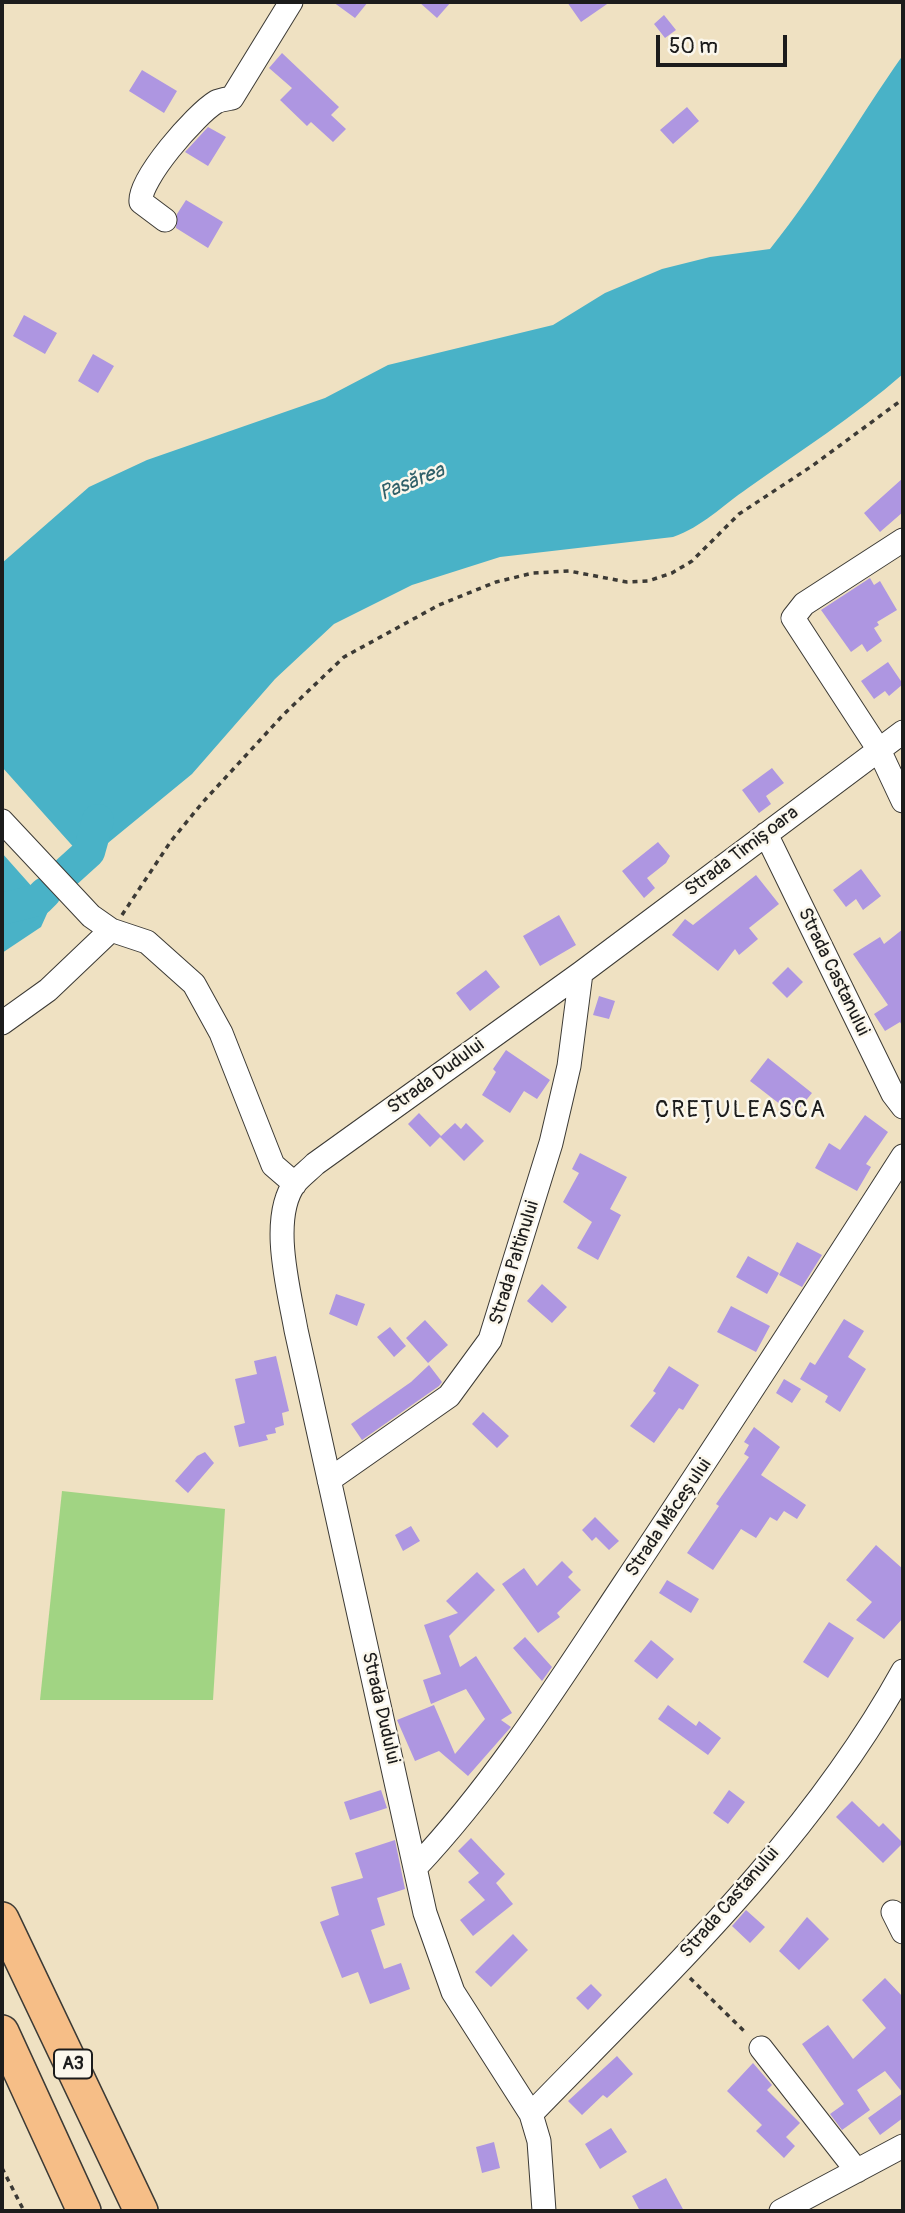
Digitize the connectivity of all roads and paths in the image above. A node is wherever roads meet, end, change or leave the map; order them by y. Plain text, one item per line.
1 (291, 2) edge
2 (165, 220) dead end
3 (903, 399) edge
4 (903, 540) edge
5 (903, 732) edge
6 (879, 750) junction
7 (903, 801) edge
8 (2, 821) edge
9 (766, 834) junction
10 (120, 933) junction
11 (581, 973) junction
12 (2, 1023) edge
13 (900, 1096) edge
14 (903, 1156) edge
15 (295, 1184) junction
16 (329, 1480) junction
17 (903, 1671) edge
18 (416, 1867) junction
19 (2, 1919) edge
20 (676, 1964) junction
21 (2, 2032) edge
22 (761, 2048) joint
23 (531, 2114) junction
24 (903, 2146) edge
25 (2, 2168) edge
26 (858, 2171) junction
27 (24, 2211) edge
28 (84, 2211) edge
29 (141, 2211) edge
30 (544, 2211) edge
31 (781, 2211) edge

1 - 2 street
3 - 10 path
4 - 6 street
5 - 6 street, Strada Timișoara
6 - 7 street
6 - 9 street, Strada Timișoara
8 - 10 street
9 - 11 street, Strada Timișoara
9 - 13 street, Strada Castanului
10 - 12 street
10 - 15 street
11 - 15 street, Strada Dudului
11 - 16 street, Strada Paltinului
14 - 18 street, Strada Măceșului
15 - 16 street, Strada Dudului
16 - 18 street, Strada Dudului
17 - 20 street, Strada Castanului
18 - 23 street, Strada Dudului
19 - 29 highway, A3
20 - 22 path
20 - 23 street, Strada Castanului
21 - 28 highway, A3
22 - 26 street
23 - 30 street, Strada Dudului
24 - 26 street
25 - 27 path
26 - 31 street

